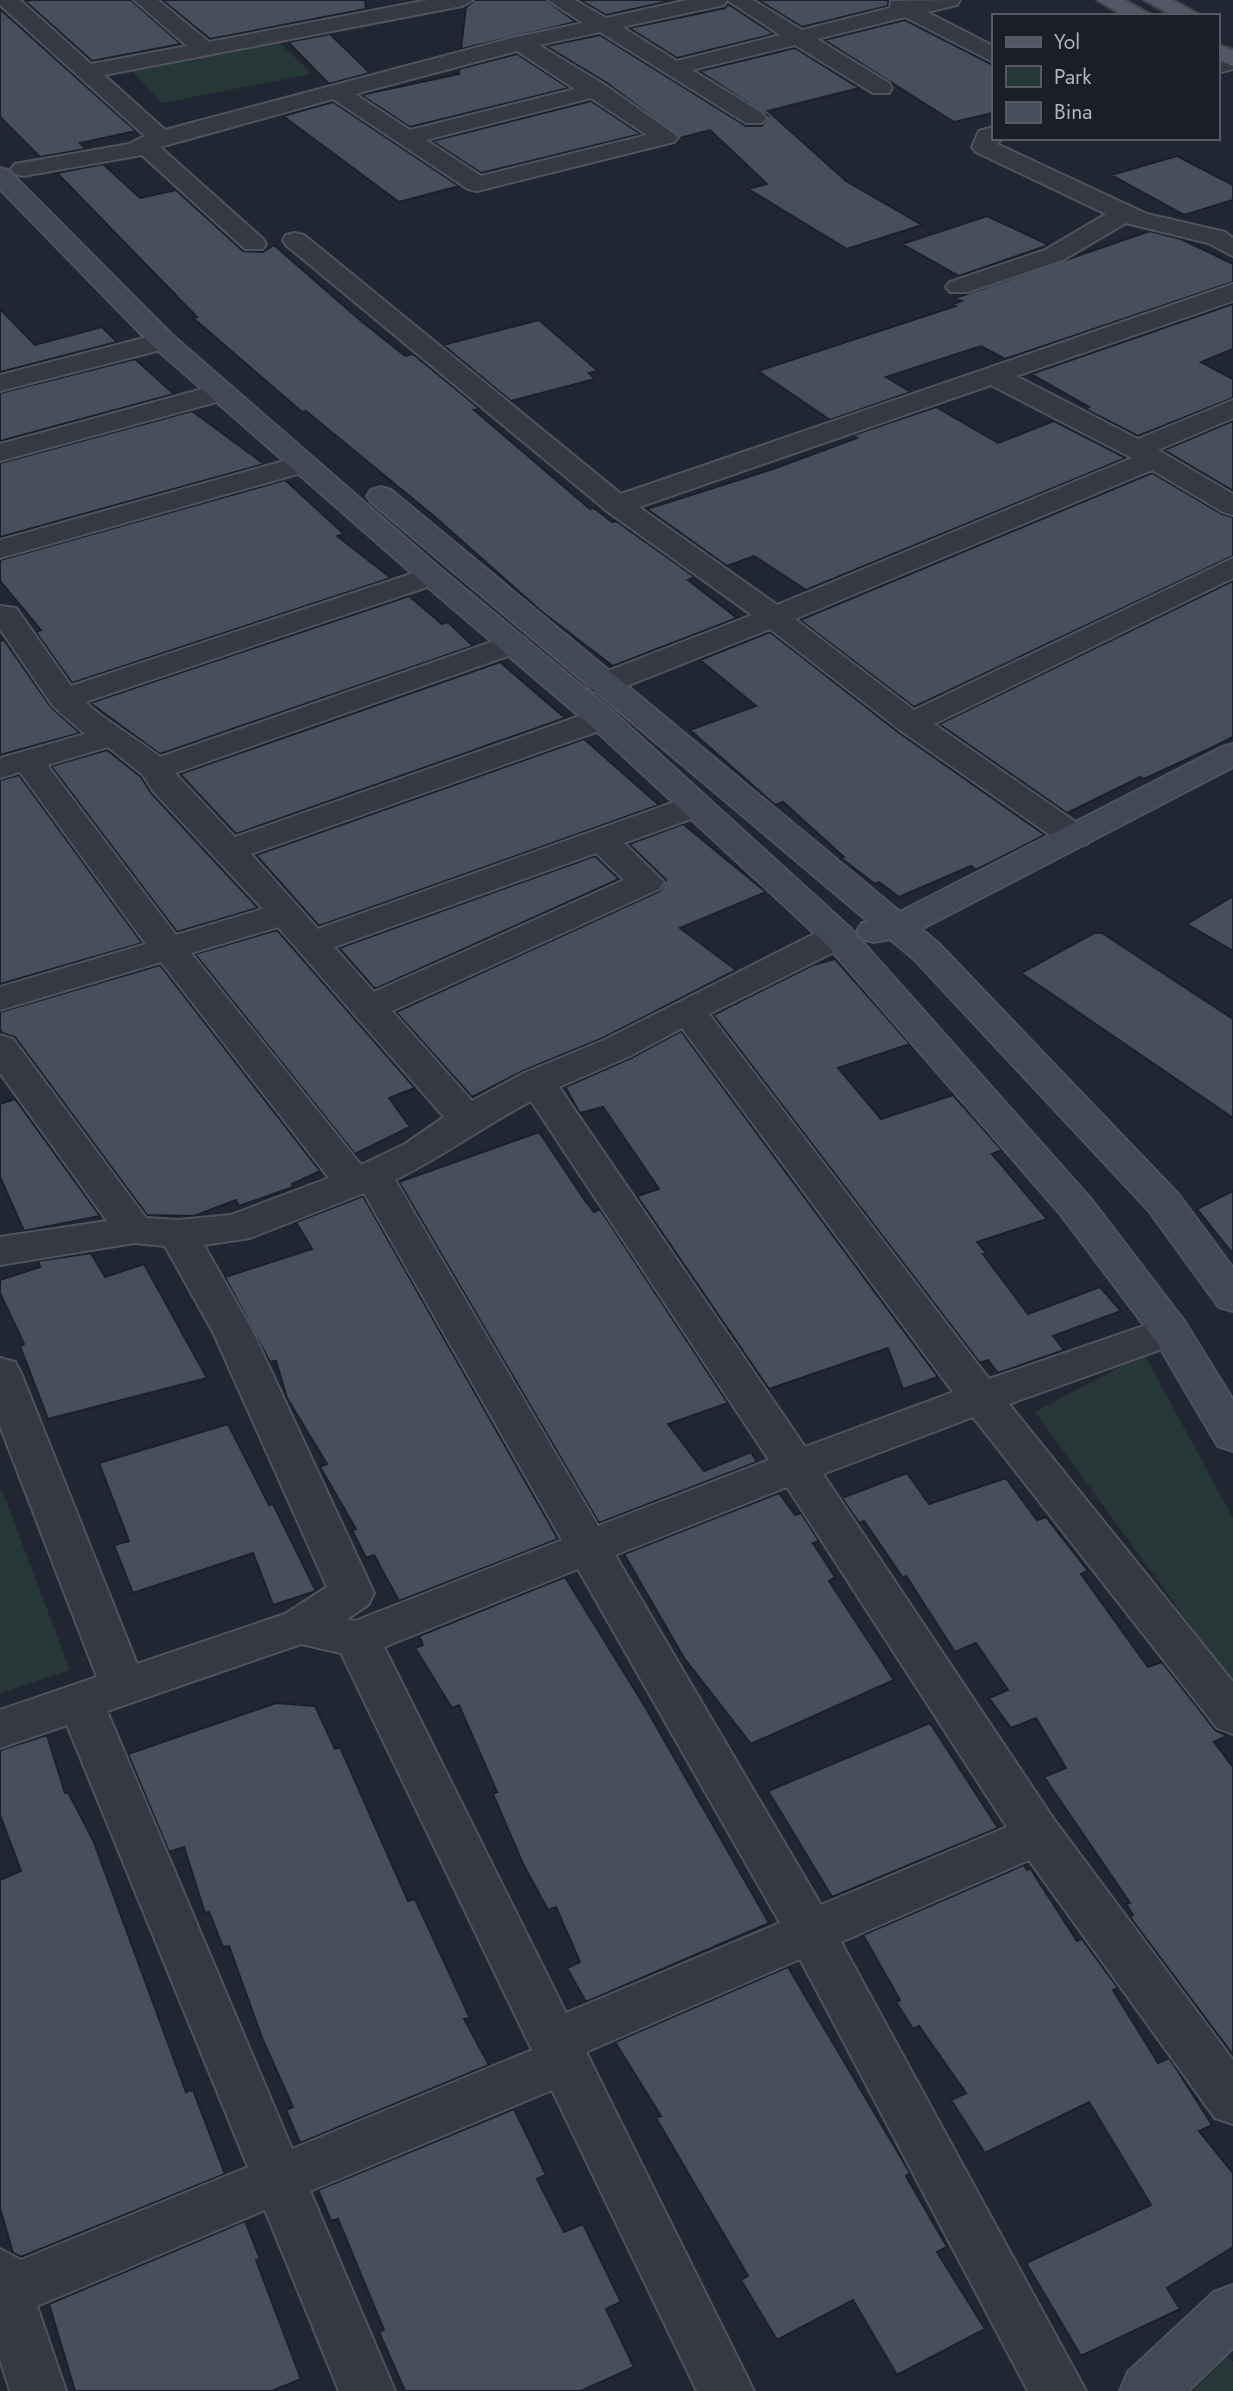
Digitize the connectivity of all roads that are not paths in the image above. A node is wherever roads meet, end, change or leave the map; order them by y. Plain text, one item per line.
1 (7, 0) edge
2 (145, 0) edge
3 (462, 0) edge
4 (559, 0) edge
5 (716, 0) edge
6 (738, 0) edge
7 (888, 0) edge
8 (949, 0) edge
9 (1108, 0) edge
10 (1155, 0) edge
11 (429, 3) edge
12 (298, 9) dead end
13 (908, 10) junction
14 (1138, 14) edge
15 (1186, 14) edge
16 (603, 25) junction
17 (318, 26) junction
18 (801, 38) junction
19 (520, 43) junction
20 (204, 49) junction
21 (992, 54) edge
22 (675, 68) junction
23 (89, 71) junction
24 (881, 88) dead end
25 (597, 90) junction
26 (337, 92) junction
27 (754, 118) dead end
28 (992, 135) edge
29 (405, 138) junction
30 (154, 143) junction
31 (0, 148) edge
32 (8, 180) edge
33 (1125, 213) junction
34 (295, 240) dead end
35 (254, 244) dead end
36 (1233, 249) edge
37 (959, 287) dead end
38 (1233, 292) edge
39 (163, 341) junction
40 (993, 374) junction
41 (0, 383) edge
42 (221, 392) junction
43 (1233, 408) edge
44 (0, 453) edge
45 (1145, 454) junction
46 (302, 464) junction
47 (617, 505) junction
48 (1233, 506) edge
49 (0, 548) edge
50 (1233, 567) edge
51 (432, 576) junction
52 (2, 612) edge
53 (774, 617) junction
54 (514, 644) junction
55 (603, 684) junction
56 (64, 699) junction
57 (602, 719) junction
58 (911, 723) junction
59 (113, 736) junction
60 (1233, 754) edge
61 (14, 765) edge
62 (156, 769) junction
63 (695, 806) junction
64 (1075, 837) junction
65 (601, 840) junction
66 (229, 850) junction
67 (284, 914) junction
68 (898, 927) junction
69 (838, 936) junction
70 (312, 943) junction
71 (167, 947) junction
72 (0, 999) edge
73 (369, 1008) junction
74 (687, 1010) junction
75 (0, 1047) edge
76 (537, 1082) junction
77 (467, 1119) junction
78 (364, 1179) junction
79 (134, 1230) junction
80 (178, 1234) junction
81 (0, 1251) edge
82 (1233, 1297) edge
83 (1170, 1331) junction
84 (0, 1373) edge
85 (979, 1396) junction
86 (1233, 1435) edge
87 (796, 1465) junction
88 (588, 1547) junction
89 (302, 1626) junction
90 (357, 1639) junction
91 (102, 1695) junction
92 (1233, 1714) edge
93 (0, 1729) edge
94 (1038, 1835) junction
95 (810, 1931) junction
96 (559, 2051) junction
97 (1233, 2101) edge
98 (280, 2181) junction
99 (2, 2288) edge
100 (1233, 2311) edge
101 (38, 2391) edge
102 (367, 2391) edge
103 (726, 2391) edge
104 (1058, 2391) edge
105 (1148, 2391) edge

1 - 23 street
2 - 20 street
3 - 11 street
4 - 16 street
5 - 16 street
6 - 18 street
7 - 13 street
8 - 13 street
9 - 14 main road
10 - 15 main road
11 - 17 street
12 - 17 street
13 - 18 street
13 - 21 street
16 - 19 street
16 - 22 street
17 - 20 street
18 - 22 street
18 - 24 street
19 - 25 street
19 - 26 street
20 - 23 street
22 - 27 street
23 - 30 street
25 - 29 street
25 - 29 street
26 - 29 street
26 - 30 street
28 - 33 street
30 - 32 street
30 - 35 street
31 - 32 main road
32 - 39 main road
32 - 55 main road
33 - 36 street
33 - 37 street
34 - 47 street
38 - 40 street
39 - 41 street
39 - 42 main road
40 - 45 street
40 - 47 street
42 - 44 street
42 - 46 main road
43 - 45 street
45 - 48 street
45 - 53 street
46 - 49 street
46 - 51 main road
47 - 53 street
50 - 58 street
51 - 54 main road
51 - 56 street
52 - 56 street
53 - 55 street
53 - 58 street
54 - 57 main road
54 - 62 street
55 - 68 main road
56 - 59 street
57 - 63 main road
57 - 66 street
58 - 64 street
59 - 61 street
59 - 62 street
60 - 64 main road
61 - 71 street
62 - 66 street
63 - 65 street
63 - 69 main road
64 - 68 main road
65 - 70 street
65 - 73 street
66 - 67 street
67 - 70 street
67 - 71 street
68 - 69 main road
68 - 82 main road
69 - 74 street
69 - 83 main road
70 - 73 street
71 - 72 street
71 - 78 street
73 - 77 street
74 - 76 street
74 - 85 street
75 - 79 street
76 - 77 street
76 - 87 street
77 - 78 street
78 - 80 street
78 - 88 street
79 - 80 street
79 - 81 street
80 - 89 street
83 - 85 street
83 - 86 main road
84 - 91 street
85 - 87 street
85 - 92 street
87 - 88 street
87 - 94 street
88 - 90 street
88 - 95 street
89 - 90 street
89 - 91 street
90 - 96 street
91 - 93 street
91 - 98 street
94 - 95 street
94 - 97 street
95 - 96 street
95 - 104 street
96 - 98 street
96 - 103 street
98 - 99 street
98 - 102 street
99 - 101 street
100 - 105 main road

